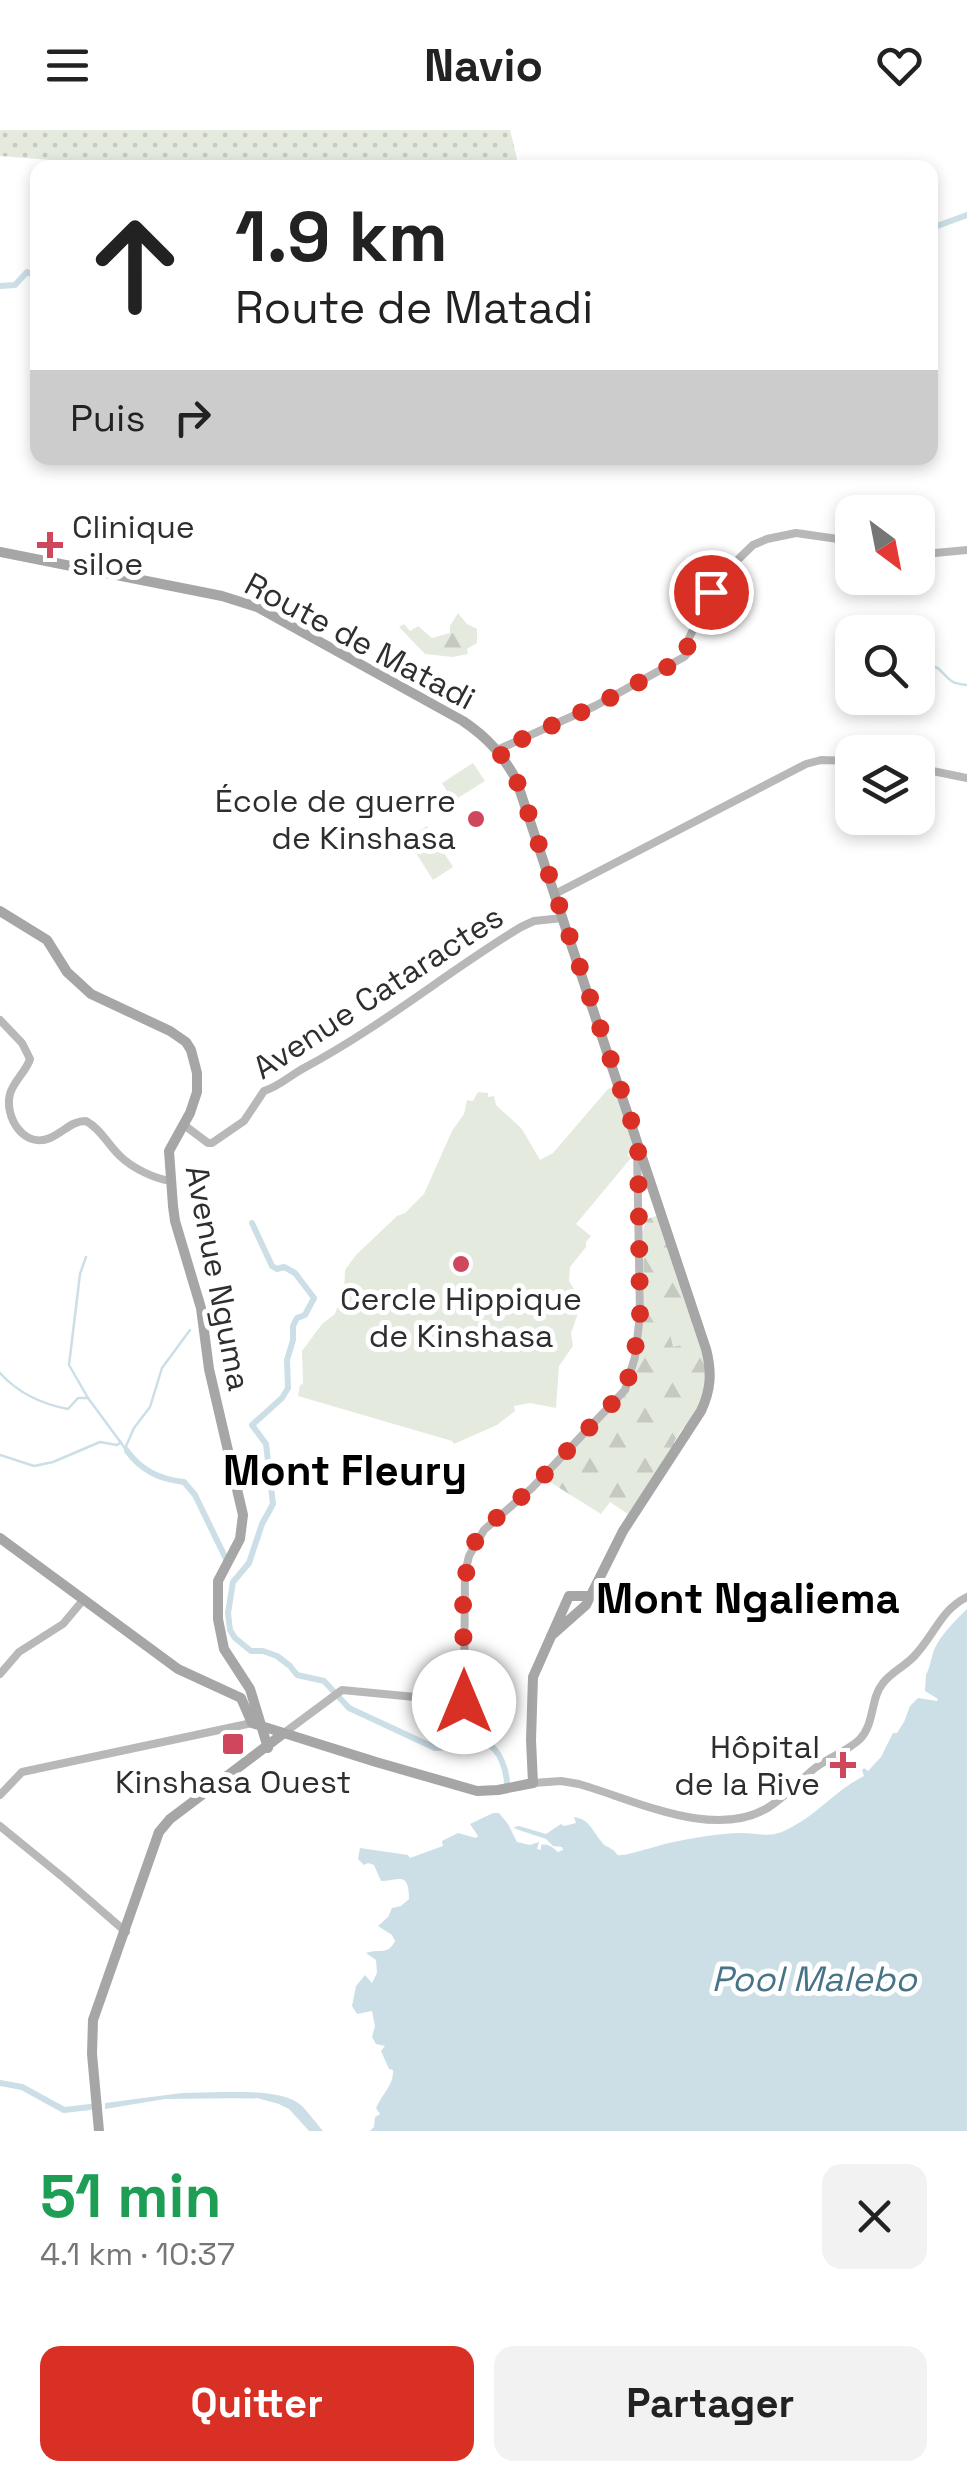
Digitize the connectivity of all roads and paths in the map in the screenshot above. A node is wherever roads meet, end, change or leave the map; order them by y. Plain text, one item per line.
1 (835, 539) edge
2 (967, 550) edge
3 (0, 552) edge
4 (935, 553) edge
5 (498, 750) junction
6 (835, 760) edge
7 (935, 771) edge
8 (967, 778) edge
9 (555, 894) junction
10 (0, 910) edge
11 (564, 918) junction
12 (0, 1020) edge
13 (184, 1125) junction
14 (639, 1154) junction
15 (170, 1181) junction
16 (0, 1538) edge
17 (216, 1587) junction
18 (589, 1596) junction
19 (967, 1597) edge
20 (84, 1599) junction
21 (218, 1611) junction
22 (562, 1620) junction
23 (0, 1674) edge
24 (256, 1724) junction
25 (288, 1731) junction
26 (268, 1746) junction
27 (525, 1783) junction
28 (0, 1795) edge
29 (0, 1826) edge
30 (125, 1932) junction
31 (101, 2131) edge

1 - 5 street
2 - 4 street
3 - 5 main road, Route de Matadi
5 - 9 main road, Route de Matadi
6 - 9 street
7 - 8 street
9 - 11 main road, Route de Matadi
10 - 13 main road, Avenue Nguma
11 - 13 street, Avenue Cataractes
11 - 14 main road, Route de Matadi
12 - 15 street
13 - 15 main road, Avenue Nguma
14 - 18 main road, Route de Matadi
14 - 25 street
15 - 17 main road, Avenue Nguma
16 - 20 main road
17 - 21 main road, Avenue Nguma
17 - 21 main road
18 - 22 main road, Route de Matadi
18 - 22 main road, Route de Matadi
19 - 27 street
20 - 23 street
20 - 24 main road
21 - 24 main road, Avenue Nguma
22 - 27 main road, Route de Matadi
24 - 25 main road
24 - 26 main road, Avenue Nguma
24 - 28 street
25 - 26 main road
25 - 27 main road
26 - 30 main road
29 - 30 street
30 - 31 main road

